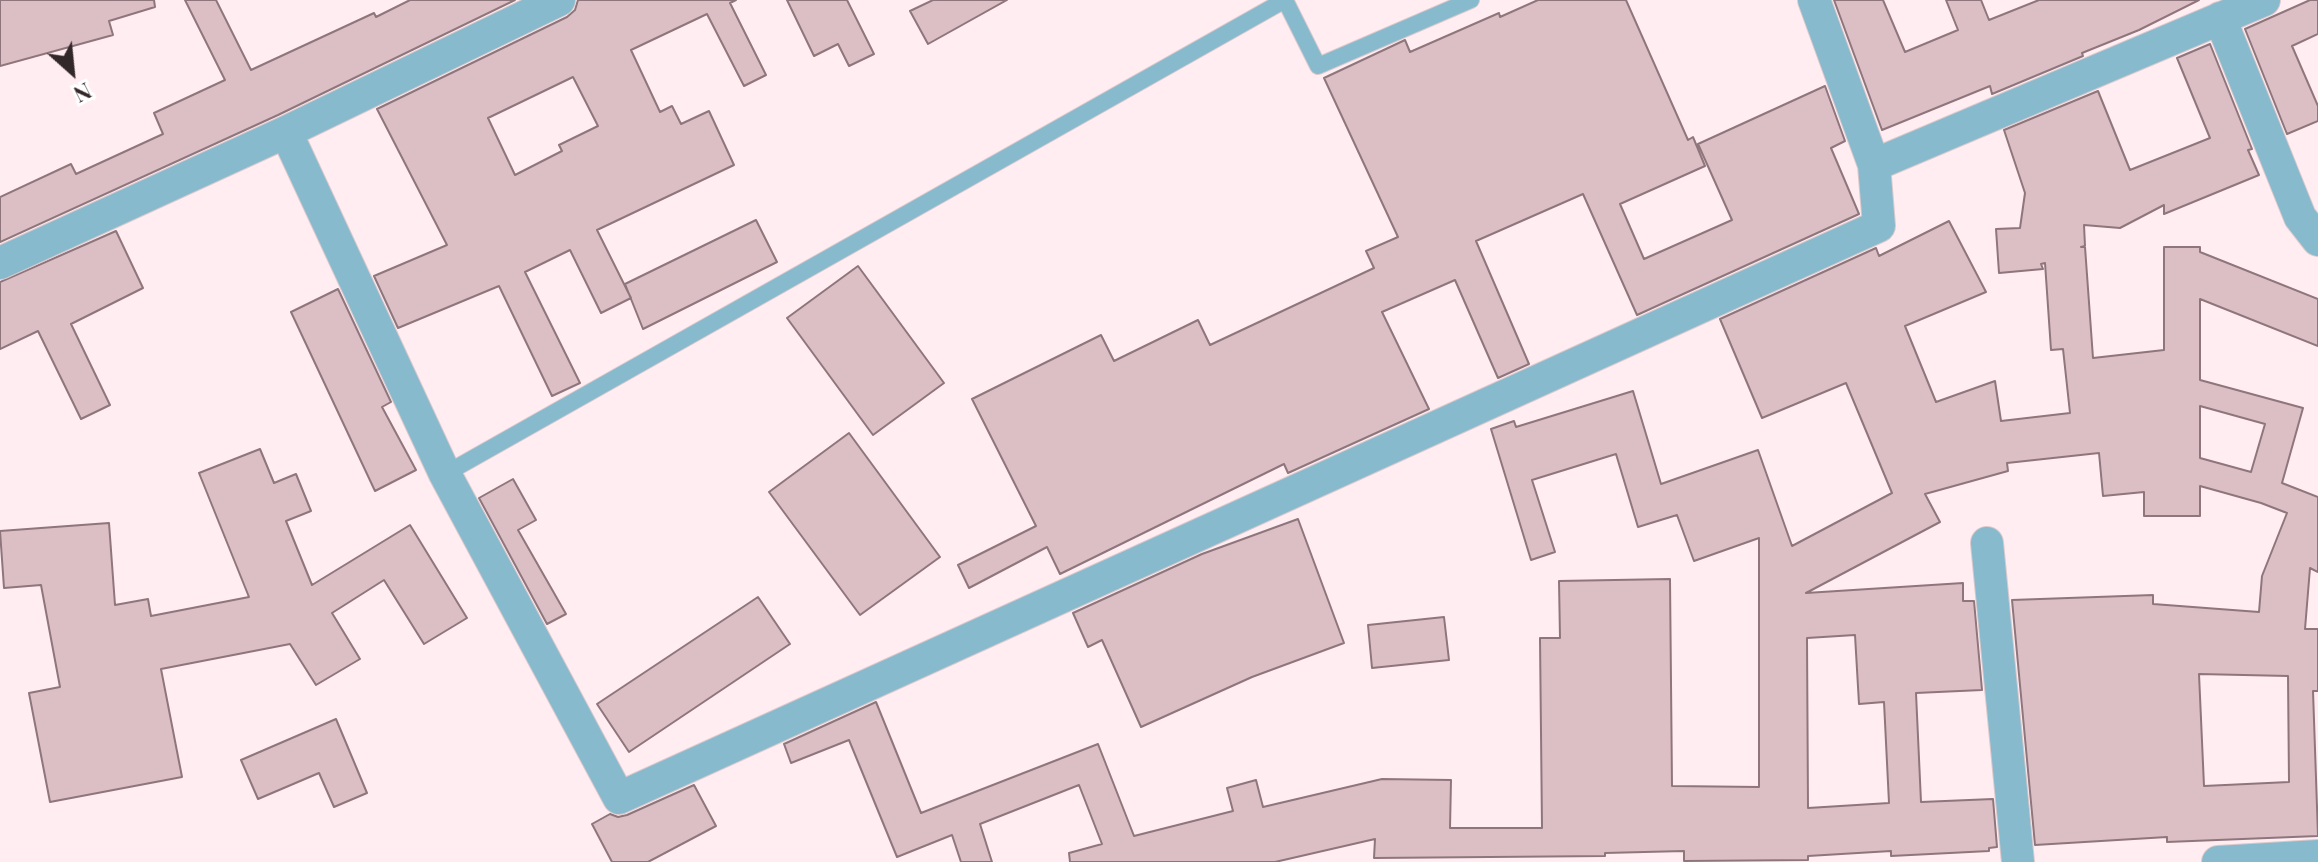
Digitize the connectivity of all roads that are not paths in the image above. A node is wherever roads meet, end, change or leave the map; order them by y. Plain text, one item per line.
1 (559, 0) edge
2 (1285, 0) edge
3 (1471, 0) edge
4 (1814, 0) edge
5 (2264, 0) edge
6 (2220, 18) junction
7 (286, 132) junction
8 (1874, 165) junction
9 (2318, 240) edge
10 (0, 263) edge
11 (445, 474) junction
12 (1987, 543) dead end
13 (2318, 856) edge
14 (2018, 862) edge
15 (2218, 862) edge

1 - 7 street
2 - 3 lane
2 - 11 lane
4 - 8 street
5 - 6 street
6 - 8 street
6 - 9 street
7 - 10 street
7 - 11 street
8 - 11 street
12 - 14 street
13 - 15 street

